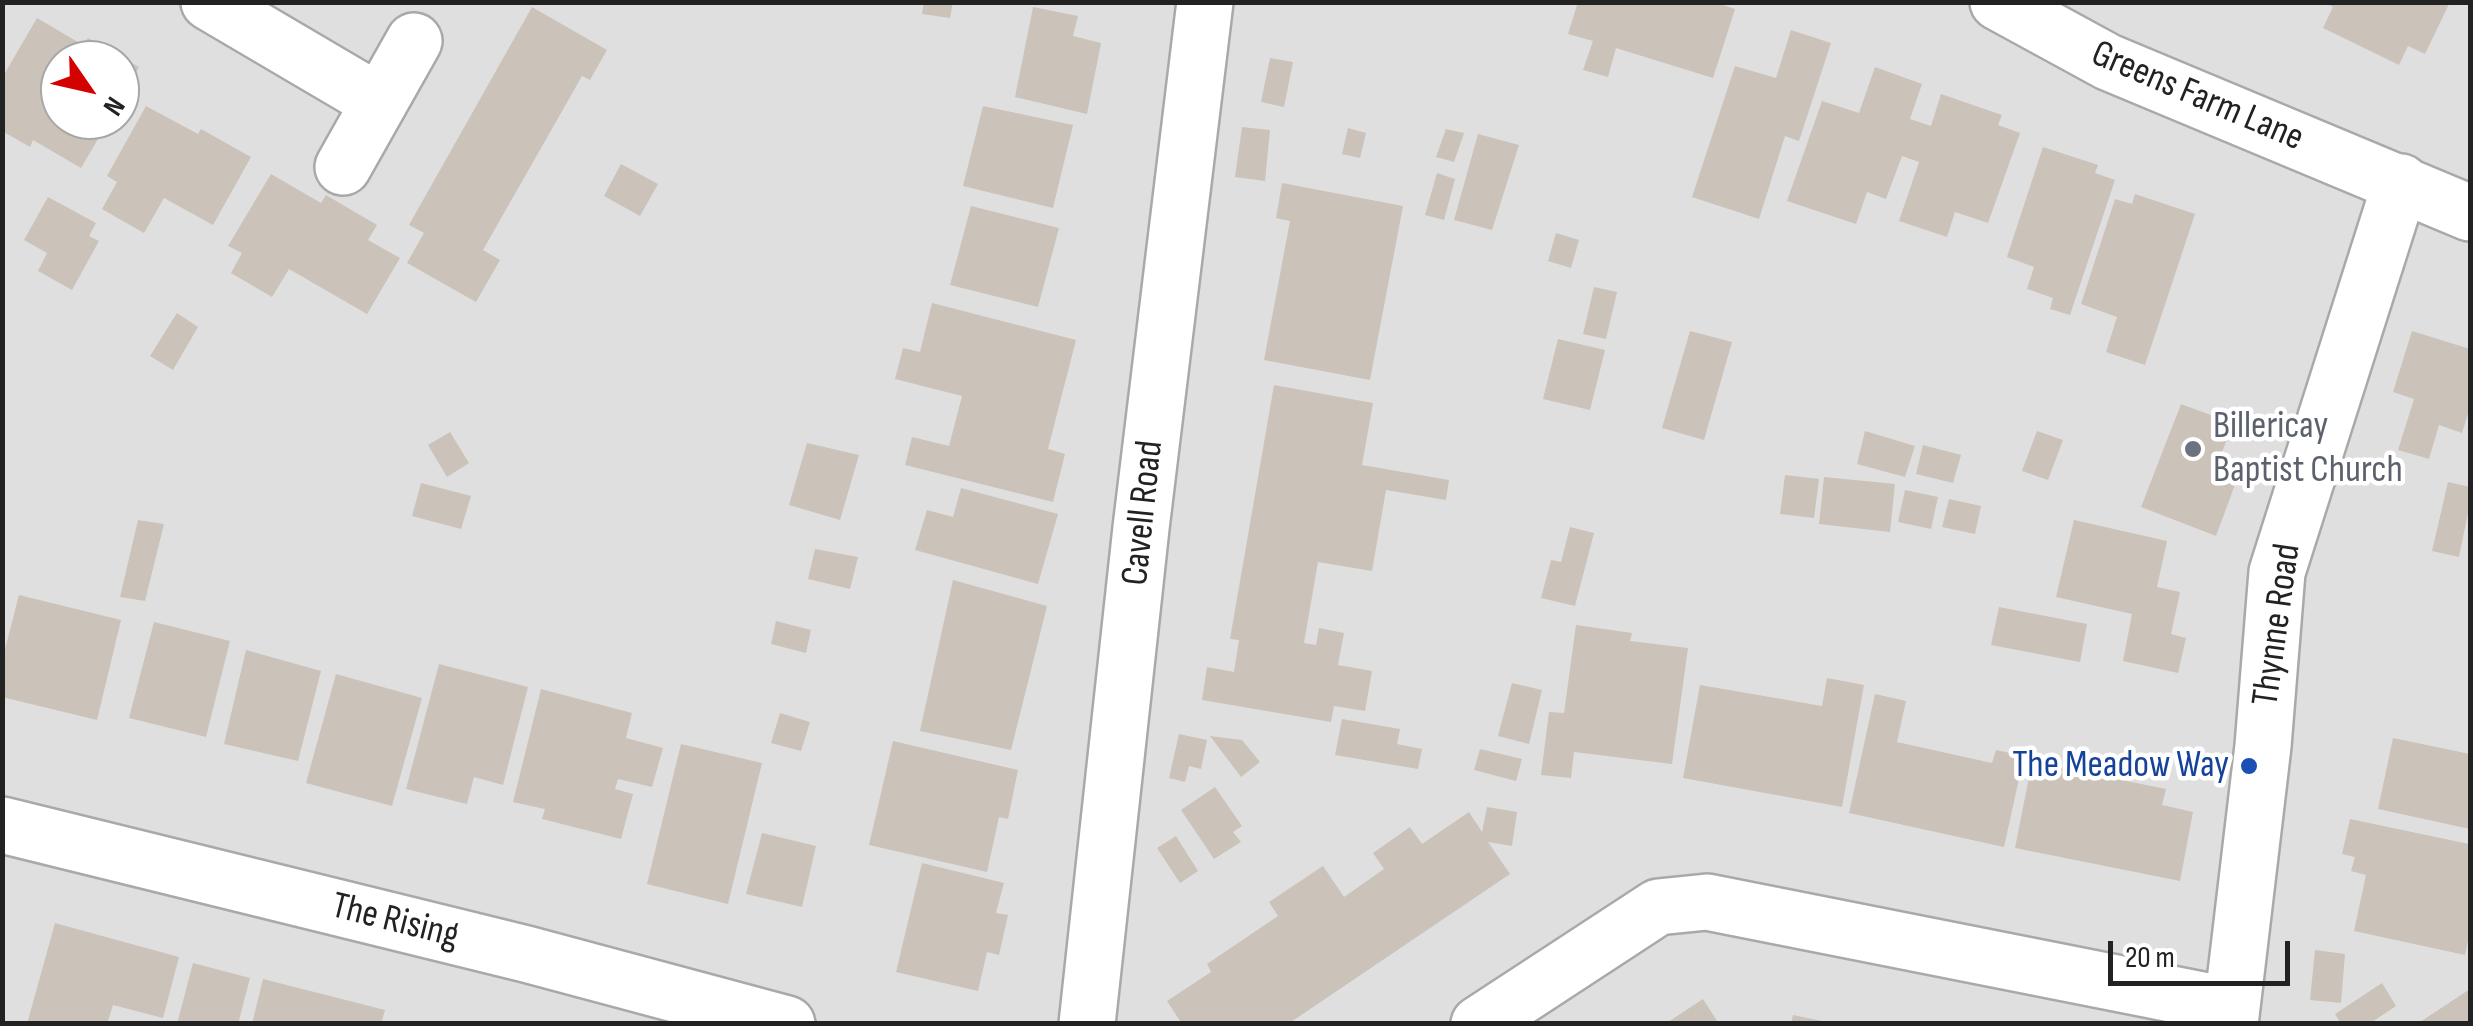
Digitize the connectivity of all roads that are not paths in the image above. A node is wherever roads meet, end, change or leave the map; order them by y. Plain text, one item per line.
1 (208, 2) edge
2 (1205, 2) edge
3 (1998, 2) edge
4 (414, 42) dead end
5 (379, 102) junction
6 (343, 167) dead end
7 (2401, 182) junction
8 (2470, 213) edge
9 (2, 826) edge
10 (2231, 1015) edge
11 (787, 1024) edge
12 (1087, 1024) edge
13 (1478, 1024) edge

1 - 5 street
2 - 12 street, Cavell Road
3 - 7 street, Greens Farm Lane
4 - 5 street
5 - 6 street
7 - 8 street, Greens Farm Lane
7 - 10 street, Thynne Road
9 - 11 street, The Rising
10 - 13 street

